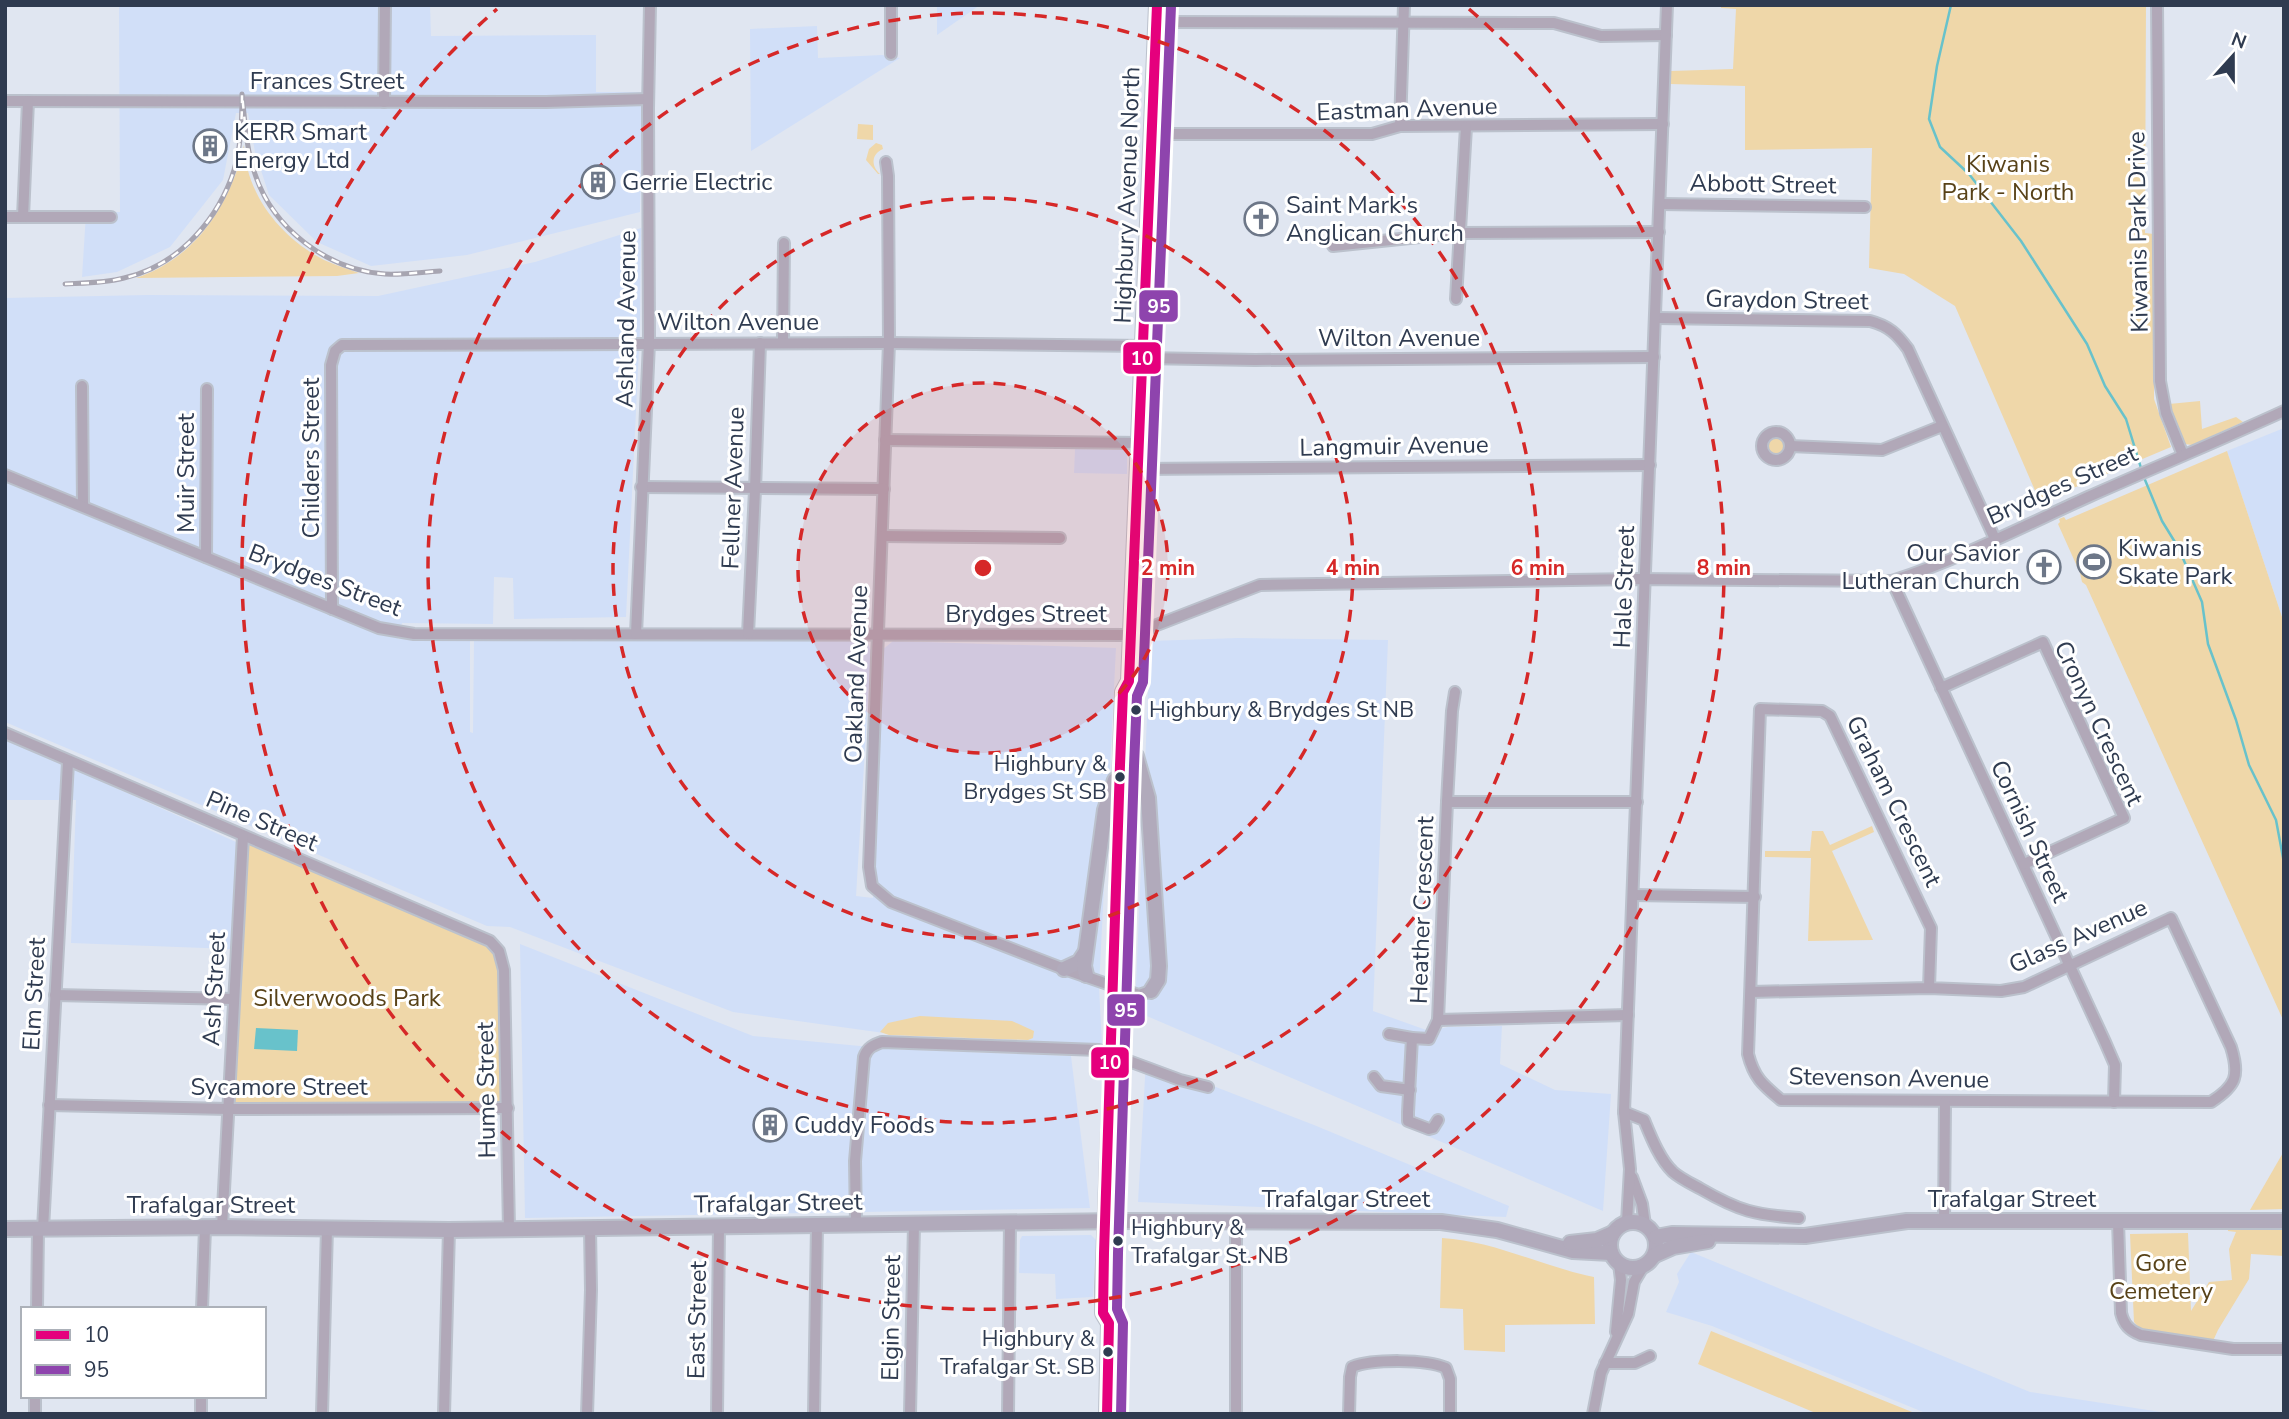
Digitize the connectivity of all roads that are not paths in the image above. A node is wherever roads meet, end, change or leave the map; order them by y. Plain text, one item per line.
1 (384, 5) edge
2 (650, 5) edge
3 (891, 5) edge
4 (1157, 5) edge
5 (1404, 5) edge
6 (1667, 5) edge
7 (2157, 5) edge
8 (1157, 22) junction
9 (1403, 23) junction
10 (1666, 36) junction
11 (891, 54) dead end
12 (648, 99) junction
13 (5, 102) edge
14 (28, 102) junction
15 (384, 102) junction
16 (1663, 124) junction
17 (1400, 126) junction
18 (1466, 127) junction
19 (1152, 134) junction
20 (886, 162) dead end
21 (1660, 204) junction
22 (1865, 206) dead end
23 (5, 217) edge
24 (23, 217) junction
25 (111, 218) dead end
26 (1458, 233) junction
27 (1659, 233) junction
28 (785, 243) dead end
29 (1333, 246) dead end
30 (1456, 299) dead end
31 (1656, 318) junction
32 (649, 343) junction
33 (760, 343) junction
34 (783, 343) junction
35 (888, 343) junction
36 (335, 351) joint
37 (1143, 352) junction
38 (1654, 357) junction
39 (82, 386) dead end
40 (207, 389) dead end
41 (2284, 411) edge
42 (1942, 426) junction
43 (885, 440) junction
44 (1140, 443) junction
45 (1790, 446) dead end
46 (2183, 455) junction
47 (1650, 465) junction
48 (1139, 469) junction
49 (5, 475) edge
50 (641, 487) junction
51 (884, 489) junction
52 (755, 490) junction
53 (83, 506) junction
54 (882, 536) junction
55 (1060, 538) dead end
56 (1995, 540) junction
57 (206, 557) junction
58 (1646, 579) junction
59 (1892, 581) junction
60 (332, 609) junction
61 (636, 634) junction
62 (748, 634) junction
63 (878, 634) junction
64 (1132, 635) junction
65 (1129, 681) junction
66 (1941, 688) junction
67 (1455, 692) dead end
68 (1759, 724) joint
69 (5, 733) edge
70 (1132, 746) junction
71 (68, 762) junction
72 (1120, 765) junction
73 (1447, 802) junction
74 (1637, 802) junction
75 (243, 836) junction
76 (2024, 864) junction
77 (1633, 895) junction
78 (1755, 897) junction
79 (499, 951) joint
80 (1086, 952) junction
81 (1120, 962) junction
82 (2070, 967) junction
83 (1064, 969) junction
84 (1086, 975) junction
85 (1929, 988) junction
86 (1151, 992) joint
87 (1751, 992) junction
88 (55, 995) junction
89 (234, 999) junction
90 (1628, 1015) junction
91 (1438, 1020) junction
92 (1389, 1034) dead end
93 (1412, 1038) junction
94 (1374, 1077) dead end
95 (1208, 1087) dead end
96 (1410, 1090) junction
97 (2114, 1101) junction
98 (1945, 1102) junction
99 (2211, 1102) joint
100 (49, 1105) junction
101 (508, 1108) junction
102 (228, 1109) junction
103 (1624, 1112) junction
104 (1438, 1119) dead end
105 (1630, 1170) junction
106 (1799, 1218) dead end
107 (1112, 1221) junction
108 (1236, 1221) junction
109 (2118, 1221) junction
110 (2284, 1221) edge
111 (1010, 1222) junction
112 (1628, 1222) junction
113 (1944, 1222) junction
114 (856, 1224) junction
115 (914, 1224) junction
116 (817, 1225) junction
117 (1645, 1225) junction
118 (719, 1226) junction
119 (205, 1227) junction
120 (222, 1227) junction
121 (327, 1228) junction
122 (590, 1228) junction
123 (5, 1229) edge
124 (41, 1229) junction
125 (509, 1229) junction
126 (449, 1230) junction
127 (1613, 1233) junction
128 (1742, 1235) junction
129 (1656, 1237) junction
130 (1549, 1244) junction
131 (1655, 1255) junction
132 (1615, 1258) junction
133 (1643, 1267) junction
134 (37, 1307) edge
135 (202, 1307) edge
136 (1614, 1342) junction
137 (2284, 1349) edge
138 (1650, 1356) dead end
139 (1605, 1363) junction
140 (1635, 1363) junction
141 (322, 1414) edge
142 (444, 1414) edge
143 (587, 1414) edge
144 (717, 1414) edge
145 (814, 1414) edge
146 (910, 1414) edge
147 (1008, 1414) edge
148 (1107, 1414) edge
149 (1236, 1414) edge
150 (1349, 1414) edge
151 (1450, 1414) edge
152 (1593, 1414) edge

1 - 15 street
2 - 12 street, Ashland Avenue
3 - 11 street
4 - 8 main road, Highbury Avenue North
5 - 9 street
6 - 10 street, Hale Street
7 - 46 street, Kiwanis Park Drive
8 - 9 street
8 - 19 main road, Highbury Avenue North
9 - 10 street
9 - 17 street
10 - 16 street, Hale Street
12 - 15 street, Frances Street
12 - 32 street, Ashland Avenue
13 - 14 street, Frances Street
14 - 15 street, Frances Street
14 - 24 street
16 - 18 street, Eastman Avenue
16 - 21 street, Hale Street
17 - 18 street, Eastman Avenue
17 - 19 street, Eastman Avenue
18 - 26 street
19 - 37 main road, Highbury Avenue North
20 - 35 street, Oakland Avenue
21 - 22 street, Abbott Street
21 - 27 street, Hale Street
23 - 24 street
24 - 25 street
26 - 27 street
26 - 29 street
26 - 30 street
27 - 31 street, Hale Street
28 - 34 street
31 - 38 street, Hale Street
31 - 42 street, Graydon Street
32 - 33 street, Wilton Avenue
32 - 36 street, Wilton Avenue
32 - 50 street, Ashland Avenue
33 - 34 street, Wilton Avenue
33 - 52 street, Fellner Avenue
34 - 35 street, Wilton Avenue
35 - 37 street, Wilton Avenue
35 - 43 street, Oakland Avenue
36 - 60 street, Childers Street
37 - 38 street, Wilton Avenue
37 - 44 main road, Highbury Avenue North
38 - 47 street, Hale Street
39 - 53 street
40 - 57 street, Muir Street
41 - 46 street, Brydges Street
42 - 45 street
42 - 56 street, Graydon Street
43 - 44 street
43 - 51 street, Oakland Avenue
44 - 48 main road, Highbury Avenue North
46 - 56 street, Brydges Street
47 - 48 street, Langmuir Avenue
47 - 58 street, Hale Street
48 - 64 main road, Highbury Avenue North
49 - 53 street, Brydges Street
50 - 52 street
50 - 61 street, Ashland Avenue
51 - 52 street
51 - 54 street, Oakland Avenue
52 - 62 street, Fellner Avenue
53 - 57 street, Brydges Street
54 - 55 street
54 - 63 street, Oakland Avenue
56 - 59 street, Brydges Street
57 - 60 street, Brydges Street
58 - 59 street, Brydges Street
58 - 64 street, Brydges Street
58 - 74 street, Hale Street
59 - 66 street, Cornish Street
60 - 61 street, Brydges Street
61 - 62 street, Brydges Street
62 - 63 street, Brydges Street
63 - 64 street, Brydges Street
63 - 83 street, Oakland Avenue
64 - 65 main road, Highbury Avenue North
65 - 70 main road, Highbury Avenue North
65 - 72 main road, Highbury Avenue North
66 - 76 street, Cornish Street
66 - 76 street, Cronyn Crescent
67 - 73 street
68 - 78 street, Stevenson Avenue
68 - 85 street, Graham Crescent
69 - 71 street, Pine Street
70 - 81 main road, Highbury Avenue North
70 - 86 main road
71 - 75 street, Pine Street
71 - 88 street, Elm Street
72 - 80 main road
72 - 81 main road, Highbury Avenue North
73 - 74 street, Heather Crescent
73 - 91 street, Heather Crescent
74 - 77 street, Hale Street
75 - 79 street, Pine Street
75 - 89 street, Ash Street
76 - 82 street, Cornish Street
77 - 78 street
77 - 90 street, Hale Street
78 - 87 street, Stevenson Avenue
79 - 101 street, Hume Street
80 - 83 main road
80 - 84 main road
81 - 107 main road, Highbury Avenue North, bridge
82 - 85 street, Glass Avenue
82 - 97 street, Cornish Street
82 - 99 street, Glass Avenue
83 - 84 street, Oakland Avenue
84 - 86 street, Oakland Avenue
85 - 87 street, Glass Avenue
87 - 98 street, Stevenson Avenue
88 - 89 street
88 - 100 street, Elm Street
89 - 102 street, Ash Street
90 - 91 street, Heather Crescent
90 - 103 street, Hale Street
91 - 93 street
92 - 93 street
93 - 96 street
94 - 96 street
95 - 114 street
96 - 104 street
97 - 98 street, Stevenson Avenue
97 - 99 street, Stevenson Avenue
98 - 113 street, Stevenson Avenue
100 - 102 street, Sycamore Street
100 - 124 street, Elm Street
101 - 102 street, Sycamore Street
101 - 125 street, Hume Street
102 - 120 street, Ash Street
103 - 105 street, Hale Street
103 - 106 street
105 - 112 street, Hale Street
105 - 117 street, Hale Street
107 - 108 main road, Trafalgar Street
107 - 111 main road, Trafalgar Street
107 - 148 main road, Highbury Avenue North
108 - 130 main road, Trafalgar Street
108 - 149 street
109 - 110 main road, Trafalgar Street
109 - 113 main road, Trafalgar Street
109 - 137 street
111 - 115 main road, Trafalgar Street
111 - 147 street
112 - 117 main road
112 - 127 main road
113 - 128 main road, Trafalgar Street
114 - 115 main road, Trafalgar Street
114 - 116 main road, Trafalgar Street
115 - 146 street, Elgin Street
116 - 118 main road, Trafalgar Street
116 - 145 street
117 - 129 main road
118 - 122 main road, Trafalgar Street
118 - 144 street, East Street
119 - 120 main road, Trafalgar Street
119 - 124 main road, Trafalgar Street
119 - 135 street
120 - 121 main road, Trafalgar Street
121 - 126 main road, Trafalgar Street
121 - 141 street
122 - 125 main road, Trafalgar Street
122 - 143 street
123 - 124 main road, Trafalgar Street
124 - 134 street, Elm Street
125 - 126 main road, Trafalgar Street
126 - 142 street
127 - 130 main road, Trafalgar Street
127 - 132 main road
128 - 129 main road, Trafalgar Street
128 - 131 main road, Trafalgar Street
129 - 131 main road
130 - 132 main road, Trafalgar Street
131 - 133 main road
132 - 133 main road
132 - 136 street
133 - 136 street
136 - 139 street
136 - 140 street
138 - 140 street
139 - 140 street
139 - 152 street
150 - 151 street

